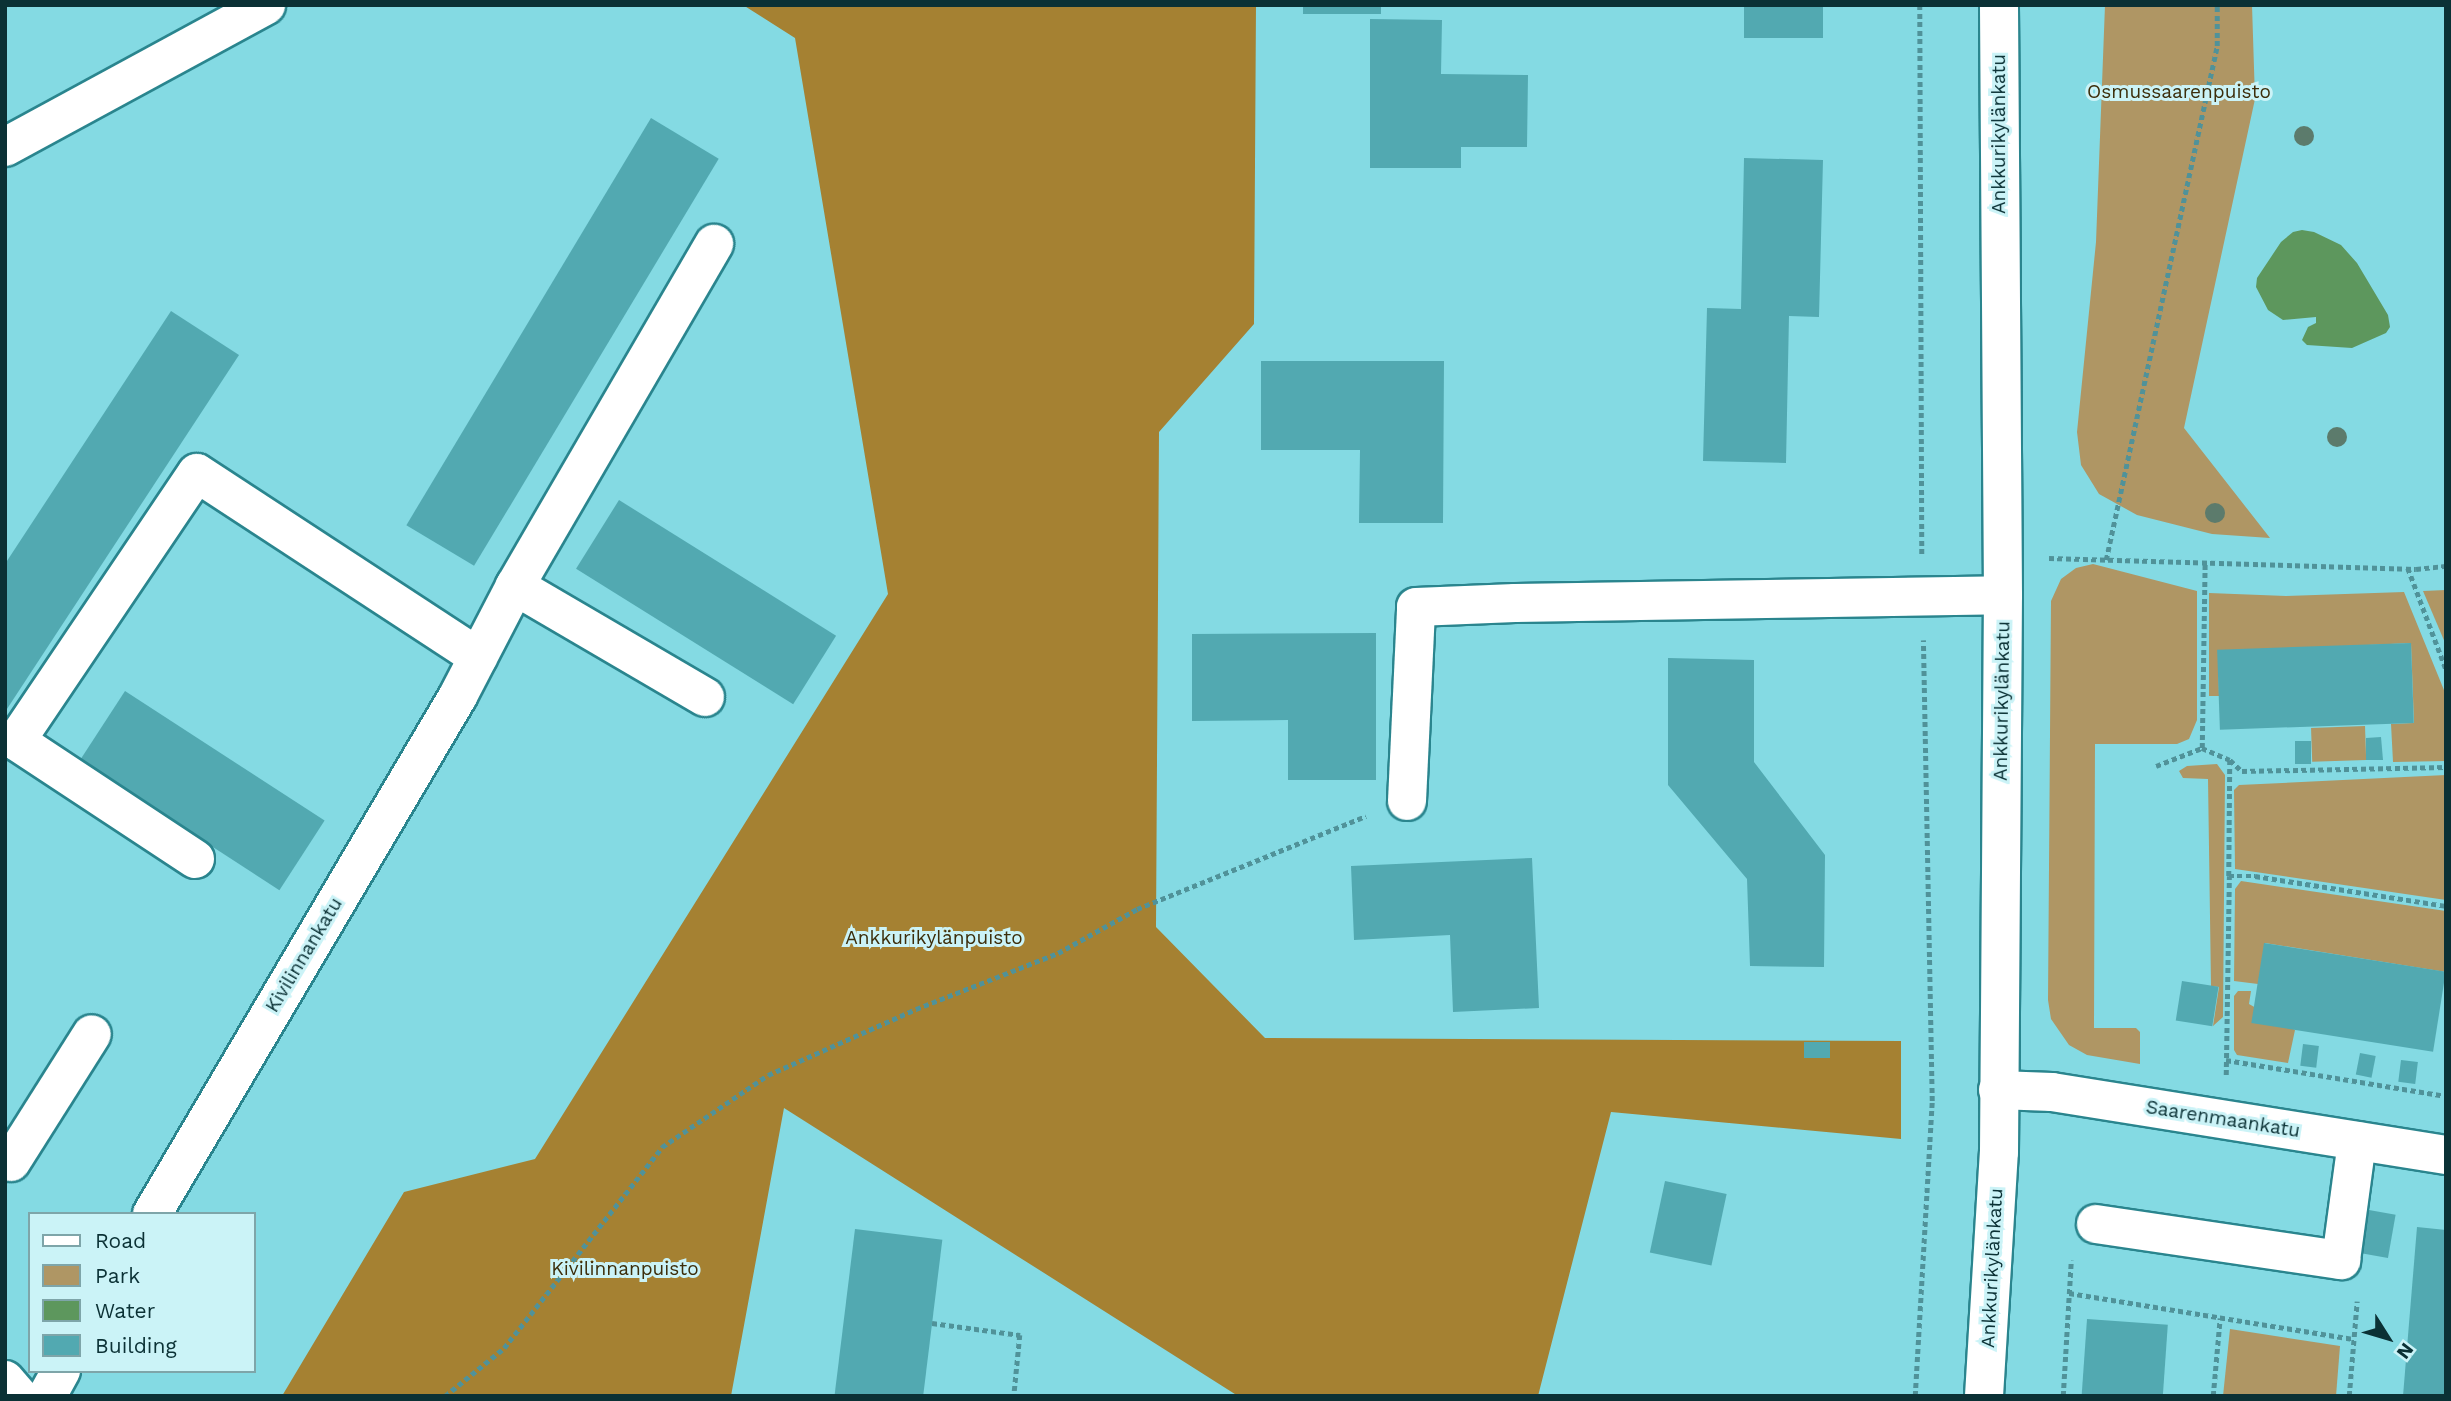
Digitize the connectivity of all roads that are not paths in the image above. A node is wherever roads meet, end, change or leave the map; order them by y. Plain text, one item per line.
1 (266, 5) edge
2 (1999, 5) edge
3 (5, 147) edge
4 (714, 244) dead end
5 (515, 586) junction
6 (2003, 595) junction
7 (478, 657) junction
8 (705, 698) dead end
9 (1407, 801) road end
10 (195, 859) dead end
11 (92, 1034) dead end
12 (1998, 1090) junction
13 (2357, 1141) junction
14 (2446, 1156) edge
15 (7, 1165) edge
16 (153, 1212) edge
17 (2096, 1224) road end
18 (60, 1373) edge
19 (5, 1380) edge
20 (19, 1396) edge
21 (47, 1396) edge
22 (1984, 1396) edge

1 - 3 street
2 - 6 street, Ankkurikylänkatu
4 - 5 street, Kivilinnankatu
5 - 7 street, Kivilinnankatu
5 - 8 street
6 - 9 street
6 - 12 street, Ankkurikylänkatu
7 - 10 street
7 - 16 street, Kivilinnankatu
11 - 15 street
12 - 13 street, Saarenmaankatu
12 - 22 street, Ankkurikylänkatu
13 - 14 street, Saarenmaankatu
13 - 17 street
18 - 21 street
19 - 20 street

